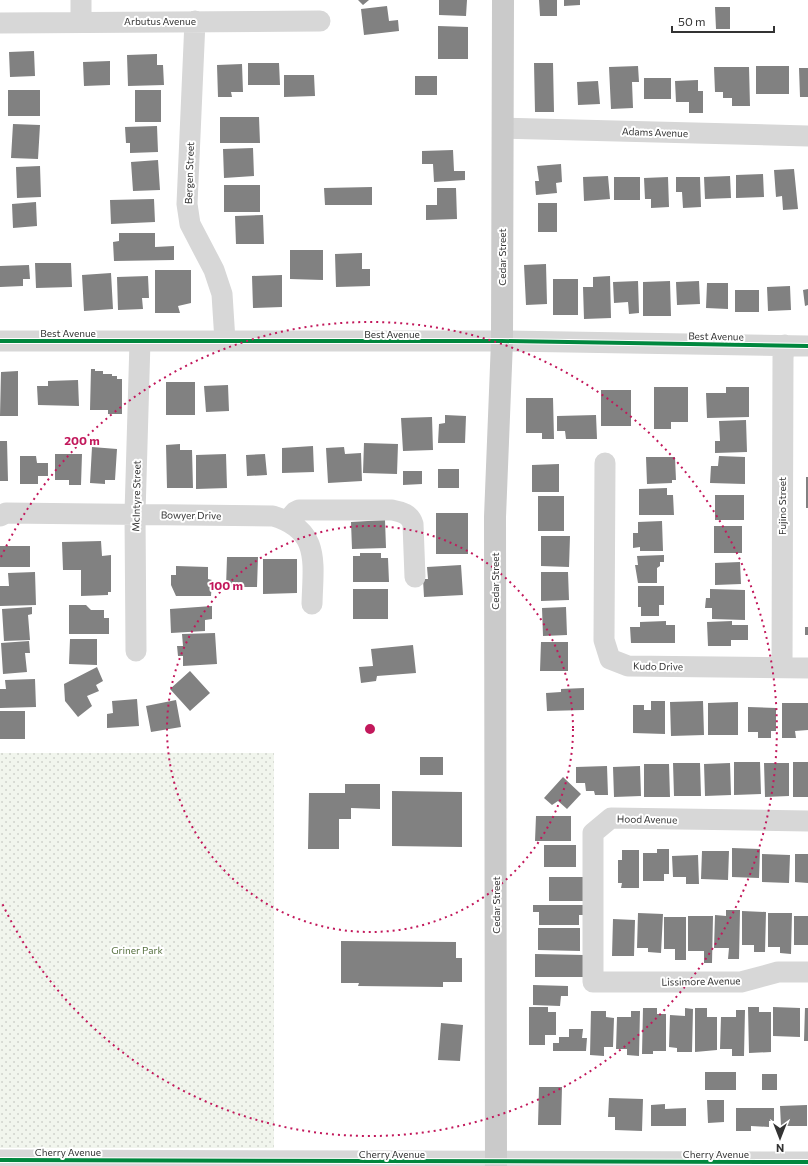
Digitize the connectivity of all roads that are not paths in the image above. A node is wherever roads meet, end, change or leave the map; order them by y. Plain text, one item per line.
1 (81, 0) edge
2 (503, 0) edge
3 (195, 21) junction
4 (320, 21) dead end
5 (81, 22) junction
6 (0, 23) edge
7 (503, 128) junction
8 (808, 136) edge
9 (0, 341) edge
10 (140, 341) junction
11 (225, 341) junction
12 (502, 341) junction
13 (785, 345) junction
14 (808, 346) edge
15 (605, 463) dead end
16 (135, 514) junction
17 (0, 516) edge
18 (288, 520) junction
19 (415, 577) dead end
20 (312, 604) dead end
21 (136, 651) dead end
22 (782, 667) junction
23 (808, 668) edge
24 (808, 820) edge
25 (808, 972) edge
26 (593, 982) joint
27 (0, 1160) edge
28 (808, 1162) edge
29 (495, 1165) edge

1 - 5 street
2 - 7 main road, Cedar Street
3 - 4 street, Arbutus Avenue
3 - 5 street, Arbutus Avenue
3 - 11 street, Bergen Street
5 - 6 street, Arbutus Avenue
7 - 8 street, Adams Avenue
7 - 12 main road, Cedar Street
9 - 10 street, Best Avenue
10 - 11 street, Best Avenue
10 - 16 street, McIntyre Street
11 - 12 street, Best Avenue
12 - 13 street, Best Avenue
12 - 29 main road, Cedar Street
13 - 14 street, Best Avenue
13 - 22 street, Fujino Street
15 - 22 street, Kudo Drive
16 - 17 street, Bowyer Drive
16 - 18 street, Bowyer Drive
16 - 21 street, McIntyre Street
18 - 19 street
18 - 20 street
22 - 23 street, Kudo Drive
24 - 26 street, Hood Avenue
25 - 26 street, Lissimore Avenue
27 - 29 street, Cherry Avenue
28 - 29 street, Cherry Avenue

